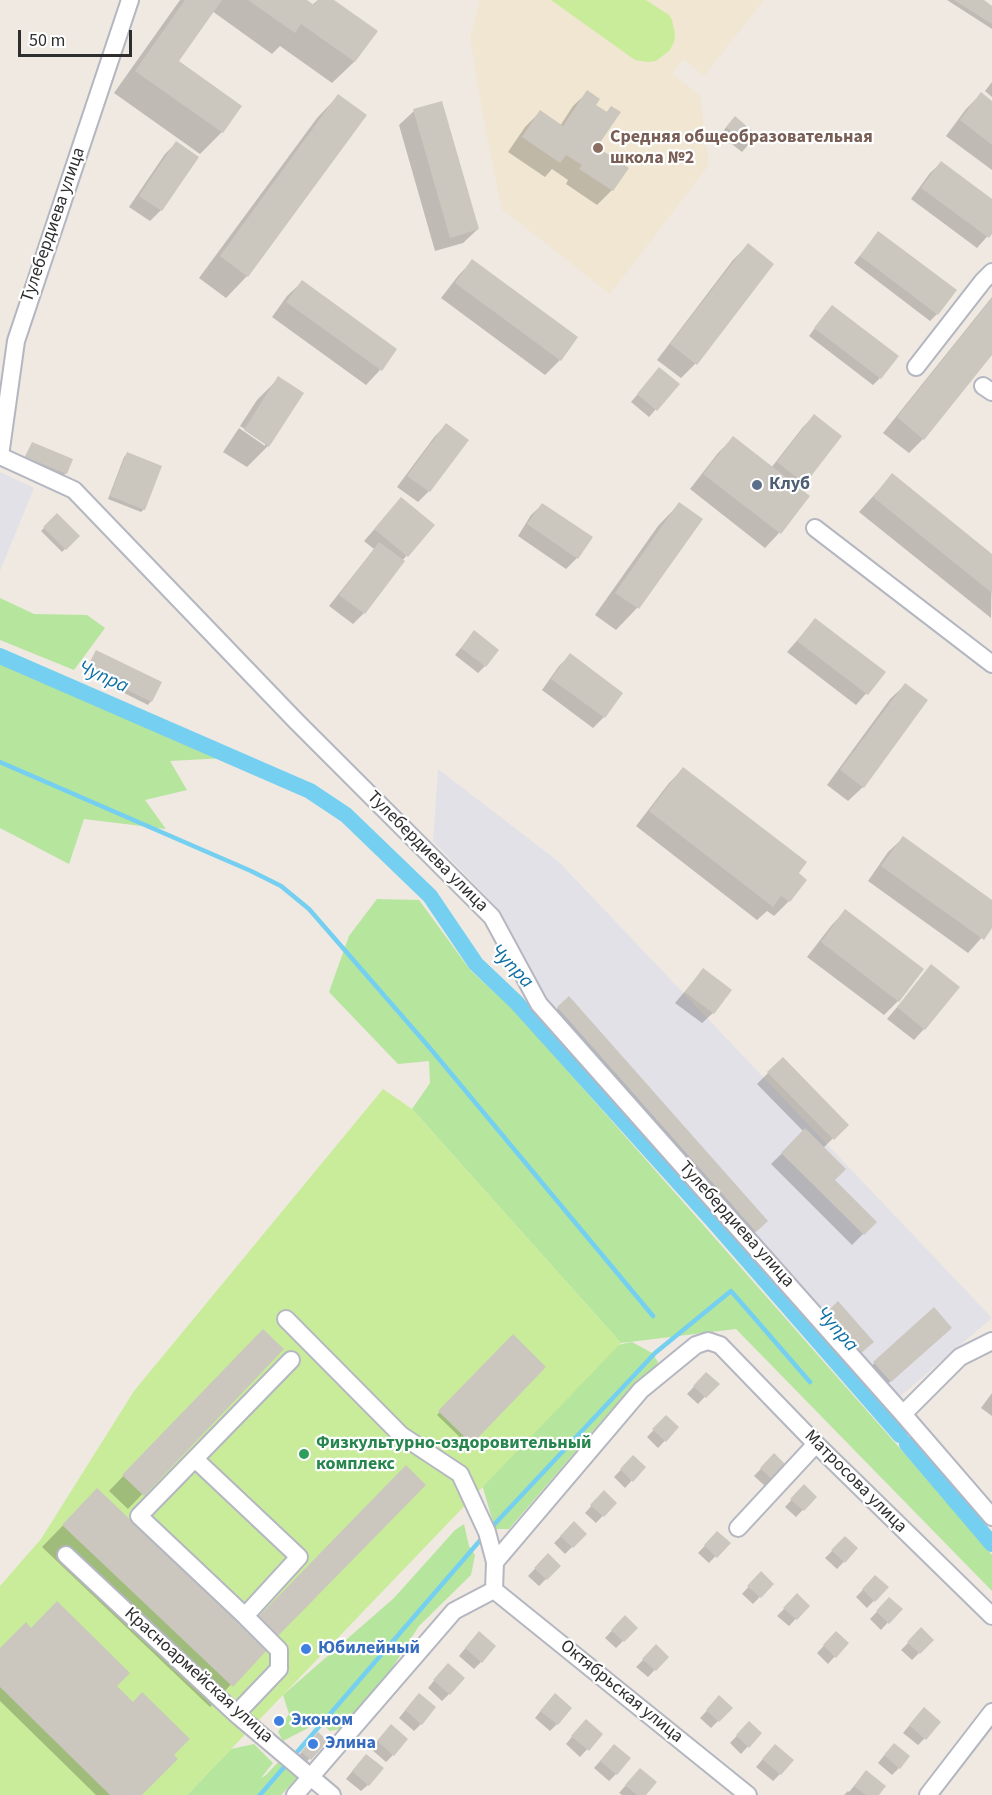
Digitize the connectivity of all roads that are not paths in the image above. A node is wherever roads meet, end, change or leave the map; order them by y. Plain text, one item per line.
1 (130, 0) edge
2 (992, 272) edge
3 (916, 367) dead end
4 (0, 456) edge
5 (814, 528) dead end
6 (992, 664) edge
7 (286, 1319) dead end
8 (992, 1342) edge
9 (291, 1360) dead end
10 (903, 1414) junction
11 (816, 1444) junction
12 (195, 1459) junction
13 (992, 1518) edge
14 (738, 1528) dead end
15 (66, 1555) dead end
16 (495, 1562) junction
17 (494, 1590) junction
18 (244, 1616) junction
19 (992, 1616) edge
20 (992, 1713) edge
21 (236, 1714) junction
22 (311, 1777) junction
23 (295, 1795) edge
24 (332, 1795) edge
25 (748, 1795) edge
26 (928, 1795) edge

1 - 4 street, Тулебердиева улица
2 - 3 street
4 - 10 street, Тулебердиева улица
5 - 6 street
7 - 16 street
8 - 10 street
9 - 12 street
10 - 13 street, Тулебердиева улица
11 - 14 street
11 - 16 street, Матросова улица
11 - 19 street, Матросова улица
12 - 18 street
12 - 18 street
15 - 21 street, Красноармейская улица
16 - 17 street
17 - 22 street
17 - 25 street, Октябрьская улица
18 - 21 street
20 - 26 street
21 - 22 street, Красноармейская улица
22 - 23 street
22 - 24 street, Красноармейская улица

